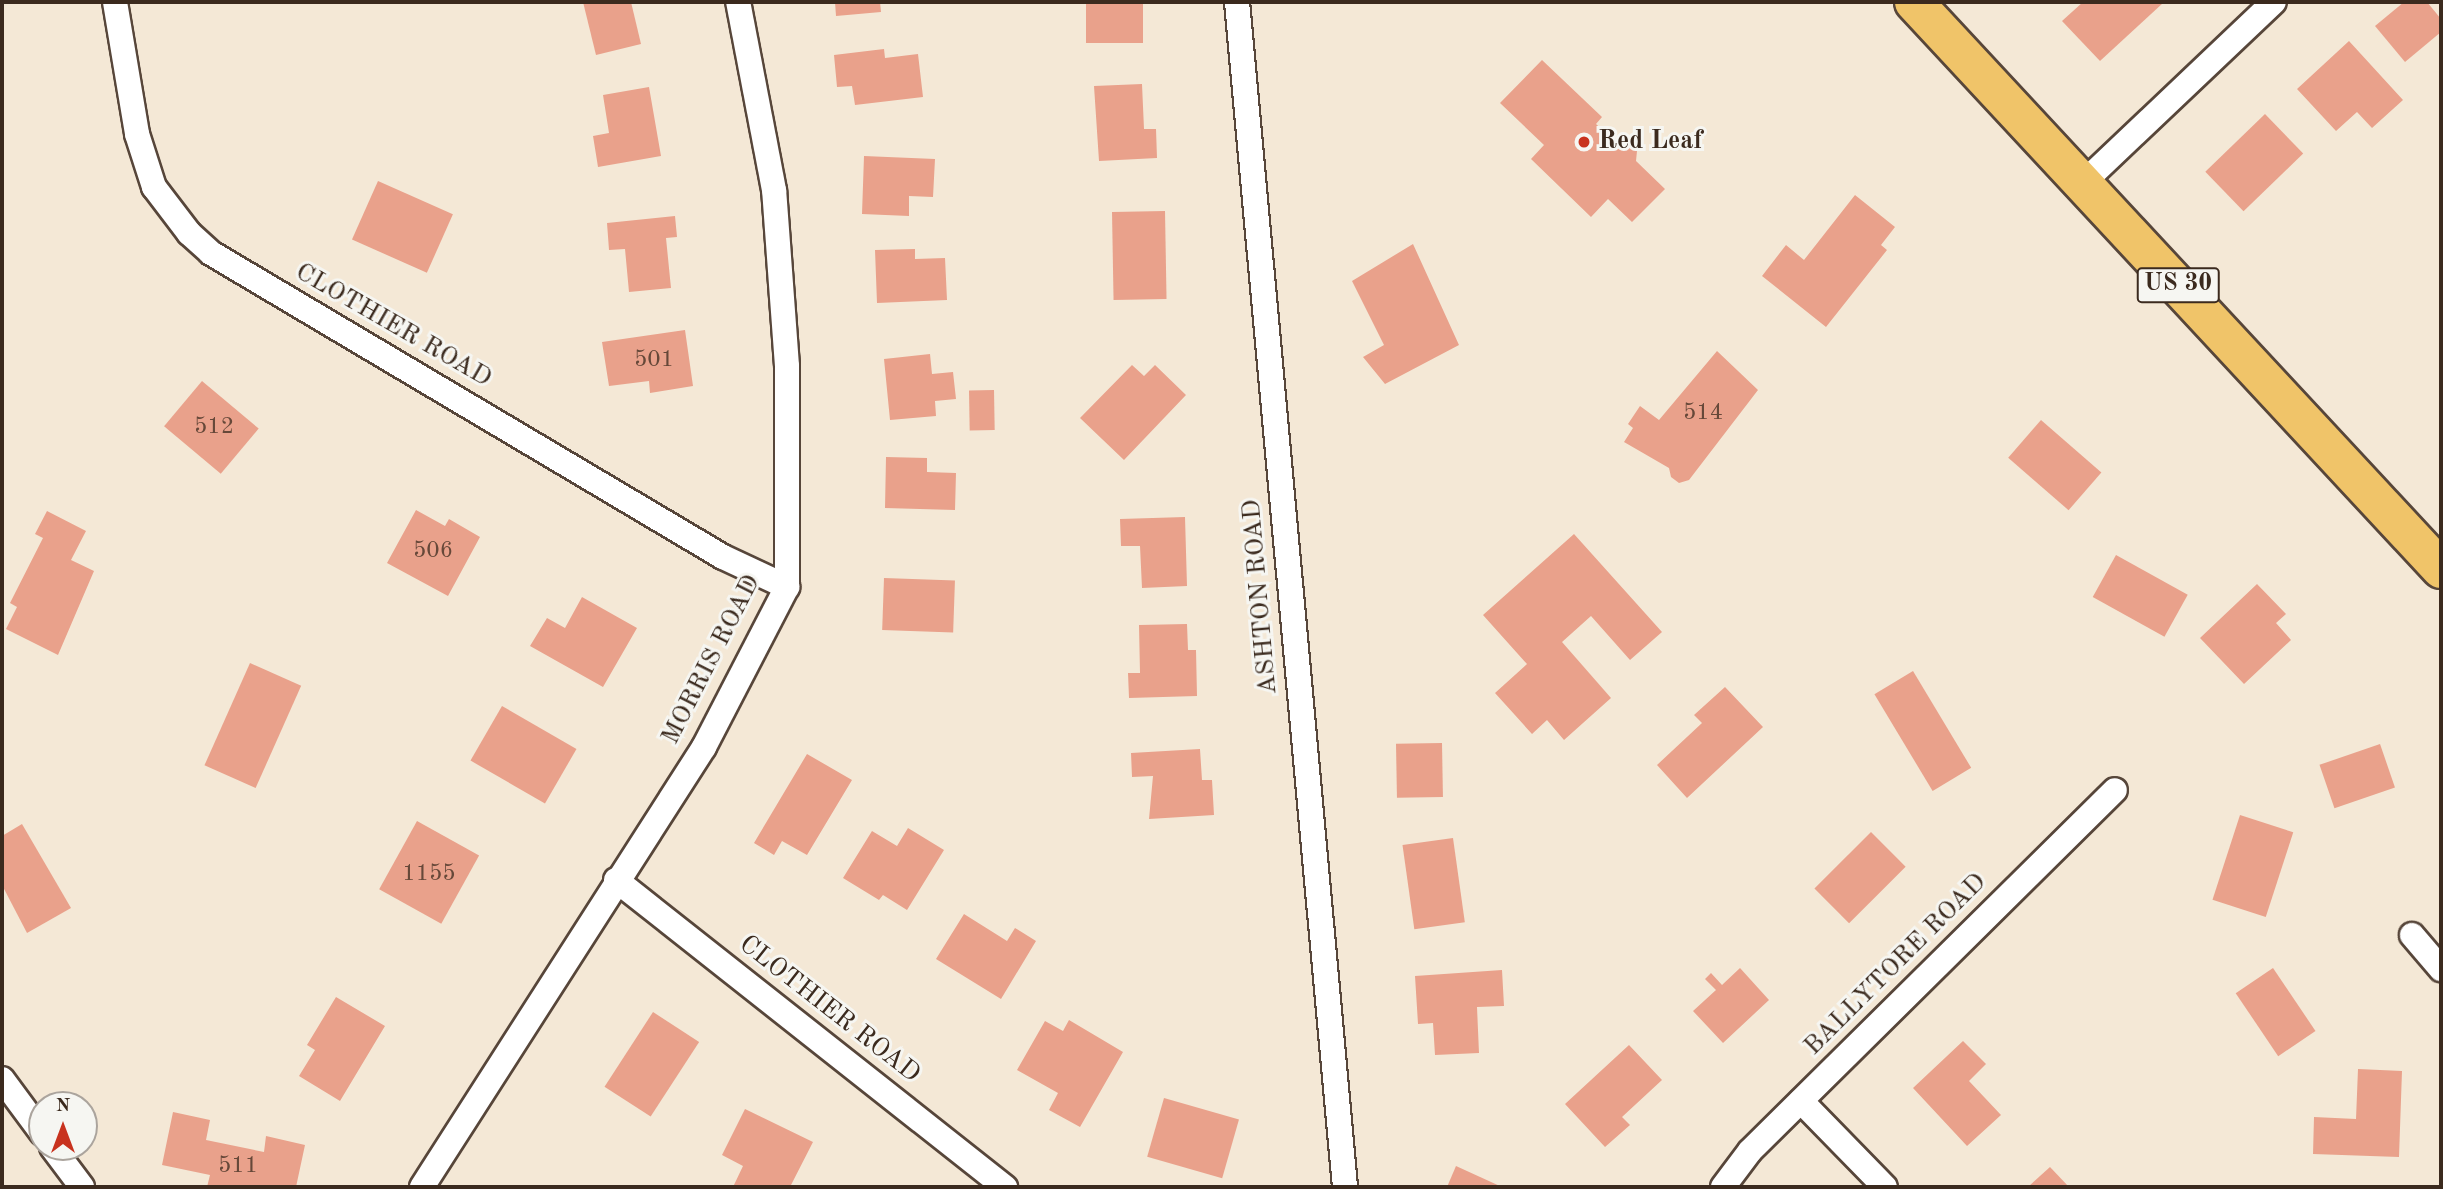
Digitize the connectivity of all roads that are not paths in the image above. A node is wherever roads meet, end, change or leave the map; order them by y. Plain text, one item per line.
1 (115, 2) edge
2 (738, 2) edge
3 (1237, 2) edge
4 (1914, 2) edge
5 (2274, 2) edge
6 (2083, 183) junction
7 (2441, 569) edge
8 (786, 587) junction
9 (2115, 790) dead end
10 (616, 880) junction
11 (2412, 935) dead end
12 (2441, 969) edge
13 (2, 1079) edge
14 (1801, 1101) junction
15 (28, 1114) edge
16 (62, 1161) edge
17 (82, 1187) edge
18 (422, 1187) edge
19 (1005, 1187) edge
20 (1345, 1187) edge
21 (1723, 1187) edge
22 (1885, 1187) edge

1 - 8 street, CLOTHIER ROAD
2 - 8 street, MORRIS ROAD
3 - 20 street, ASHTON ROAD
4 - 6 highway, US 30
5 - 6 street
6 - 7 highway, US 30
8 - 10 street, MORRIS ROAD
9 - 14 street, BALLYTORE ROAD
10 - 18 street, MORRIS ROAD
10 - 19 street, CLOTHIER ROAD
11 - 12 street
13 - 15 street
14 - 21 street, BALLYTORE ROAD
14 - 22 street
16 - 17 street

